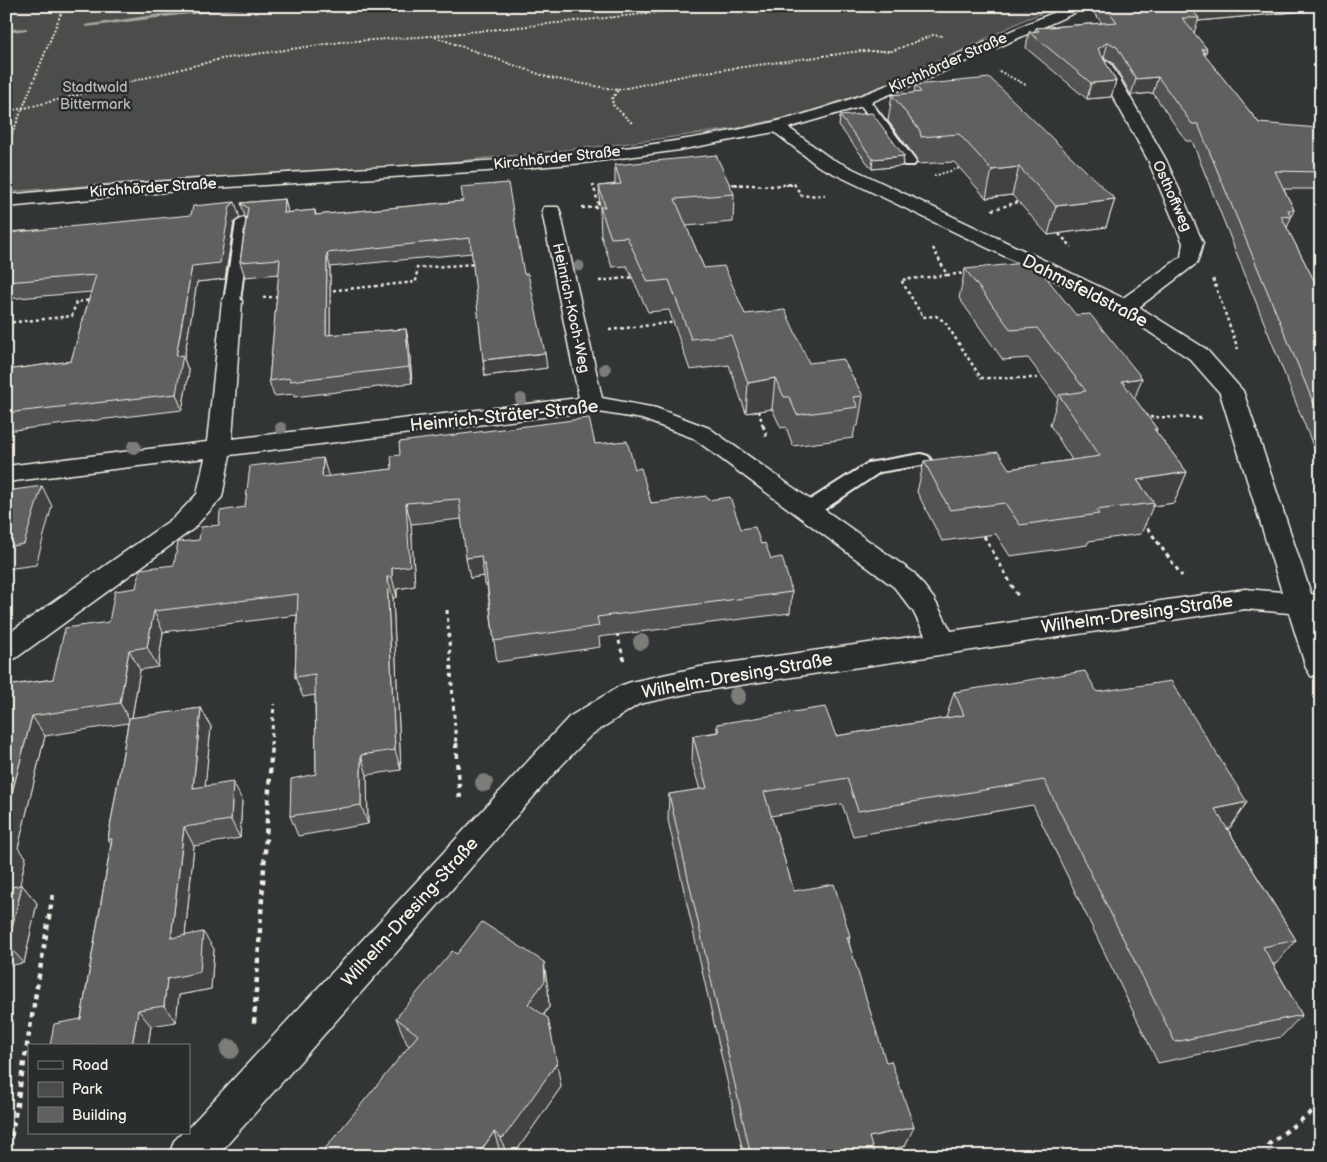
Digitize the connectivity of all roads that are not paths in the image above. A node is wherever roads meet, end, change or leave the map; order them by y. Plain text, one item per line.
1 (1083, 6) edge
2 (1103, 64) edge
3 (863, 100) junction
4 (776, 126) junction
5 (909, 162) dead end
6 (6, 201) edge
7 (551, 211) dead end
8 (243, 222) edge
9 (232, 301) joint
10 (1125, 307) junction
11 (592, 404) junction
12 (219, 449) junction
13 (922, 460) edge
14 (6, 474) edge
15 (809, 510) junction
16 (1310, 604) edge
17 (943, 643) junction
18 (6, 650) edge
19 (1321, 668) edge
20 (189, 1156) edge

1 - 3 street, Kirchhörder Straße
2 - 10 street, Osthoffweg
3 - 4 street, Kirchhörder Straße
3 - 5 lane
4 - 6 street, Kirchhörder Straße
4 - 10 street, Dahmsfeldstraße
7 - 11 street, Heinrich-Koch-Weg
8 - 9 lane
9 - 12 street
10 - 16 street, Dahmsfeldstraße
11 - 12 street, Heinrich-Sträter-Straße
11 - 15 street, Heinrich-Sträter-Straße
12 - 14 street, Heinrich-Sträter-Straße
12 - 18 street
13 - 15 lane
15 - 17 street, Heinrich-Sträter-Straße
16 - 17 street, Wilhelm-Dresing-Straße
16 - 19 street, Dahmsfeldstraße
17 - 20 street, Wilhelm-Dresing-Straße

